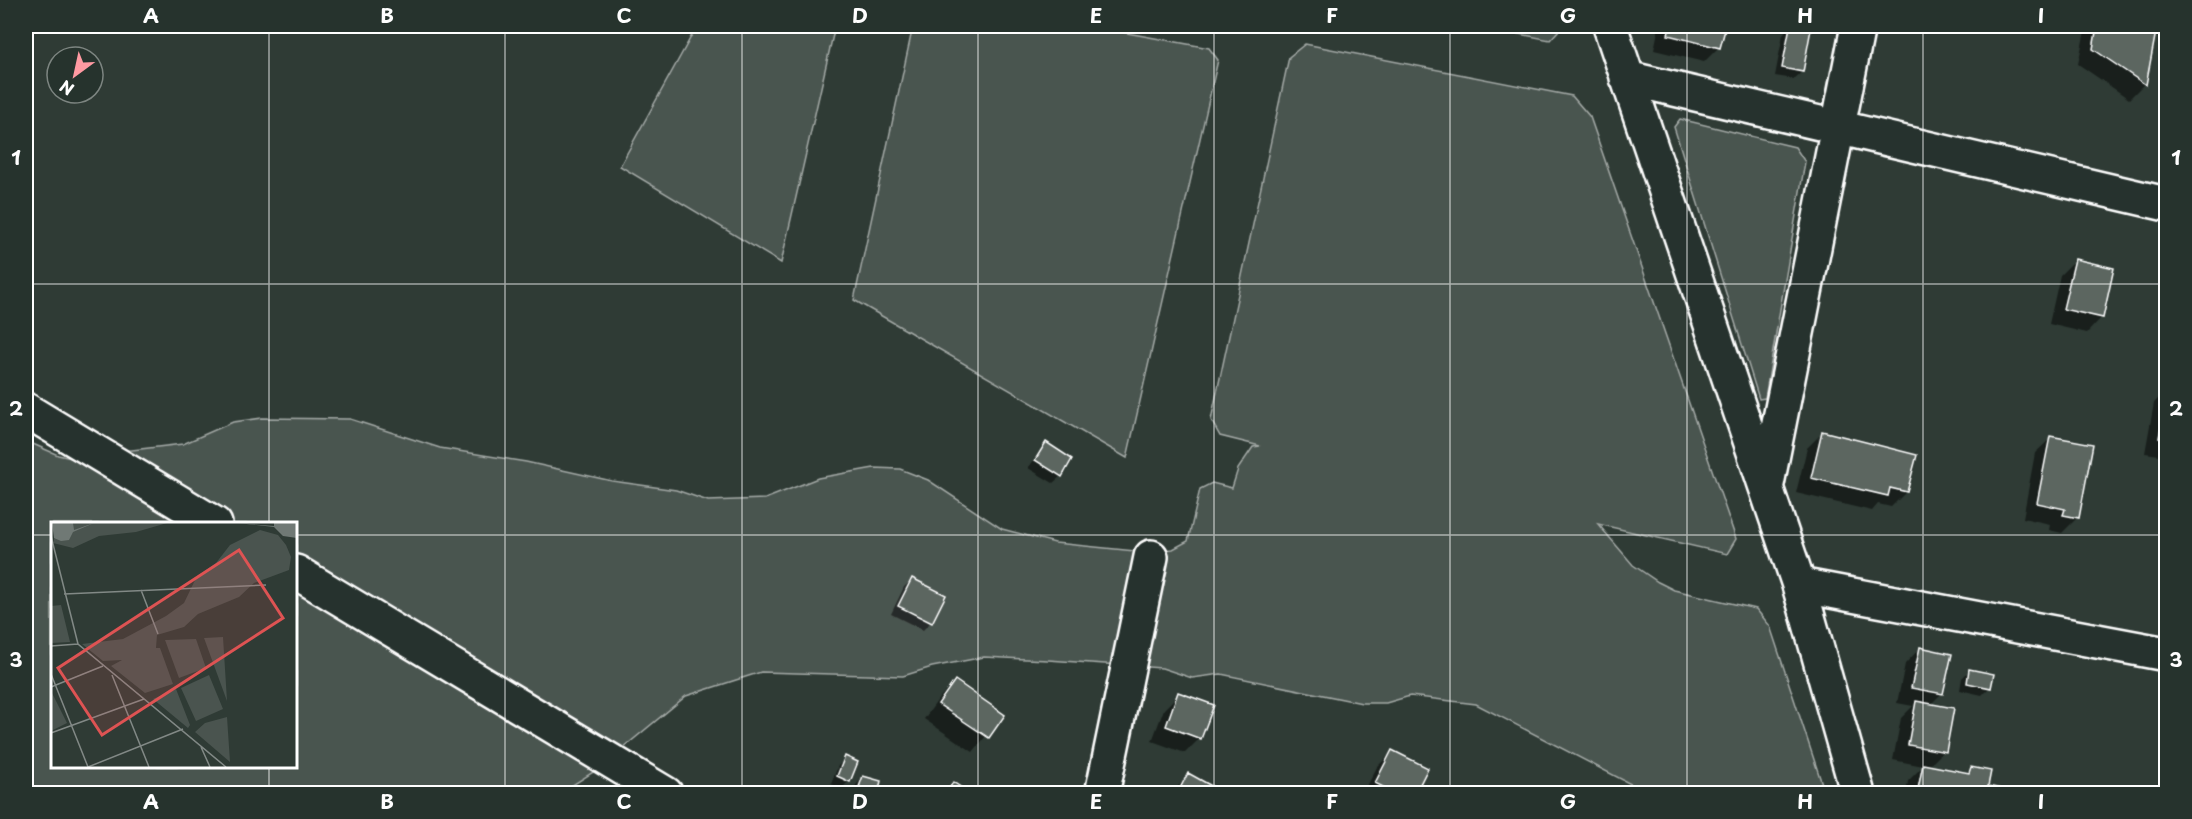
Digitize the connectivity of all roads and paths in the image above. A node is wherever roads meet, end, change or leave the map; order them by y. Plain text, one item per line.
1 (1610, 26) edge
2 (1858, 26) edge
3 (1627, 78) junction
4 (1838, 127) junction
5 (2166, 204) edge
6 (26, 410) edge
7 (1767, 486) junction
8 (212, 522) edge
9 (1151, 556) dead end
10 (297, 573) edge
11 (1799, 585) junction
12 (2166, 654) edge
13 (666, 794) edge
14 (1102, 794) edge
15 (1858, 794) edge

1 - 3 street
2 - 4 street
3 - 4 street
3 - 7 street
4 - 5 street
4 - 7 street
6 - 8 street
7 - 11 street
9 - 14 street
10 - 13 street
11 - 12 street
11 - 15 street

